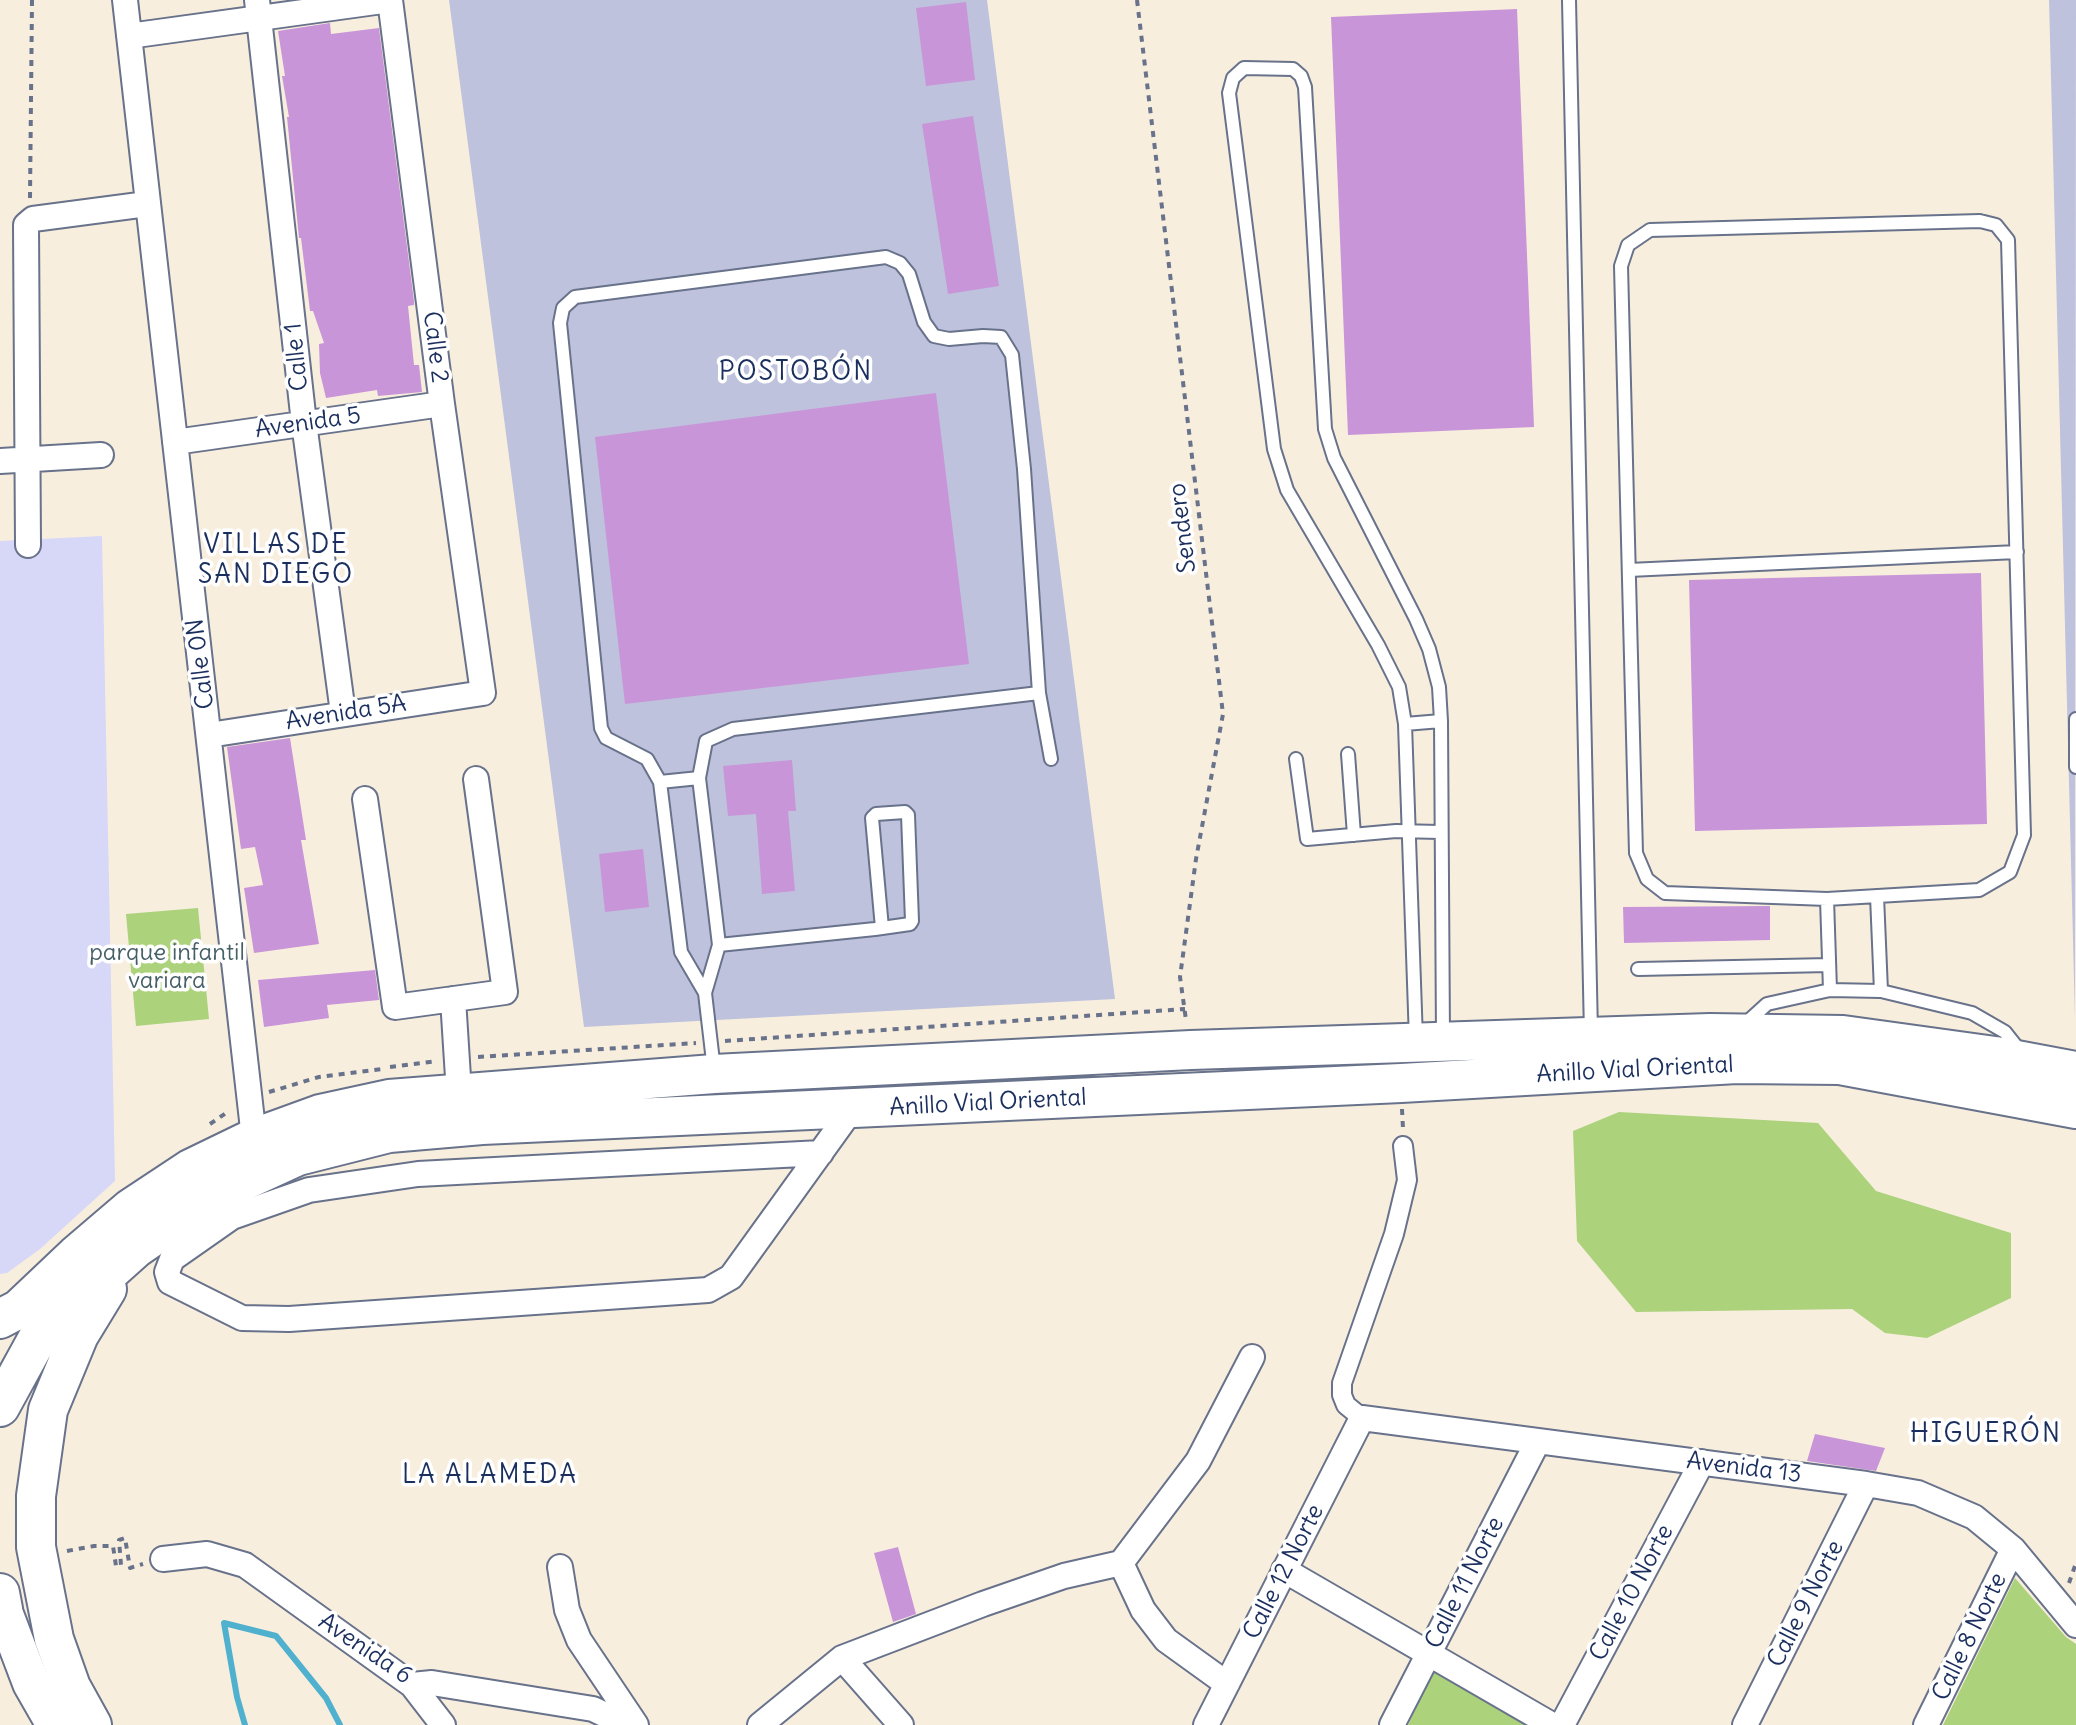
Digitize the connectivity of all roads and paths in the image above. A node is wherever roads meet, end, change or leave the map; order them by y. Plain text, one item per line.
1 (32, 0) edge
2 (125, 0) edge
3 (390, 0) edge
4 (1137, 0) edge
5 (1569, 0) edge
6 (258, 8) edge
7 (129, 36) junction
8 (147, 204) junction
9 (30, 221) junction
10 (442, 404) junction
11 (304, 423) junction
12 (175, 442) junction
13 (101, 455) dead end
14 (0, 461) edge
15 (29, 461) junction
16 (28, 545) dead end
17 (2017, 552) junction
18 (1629, 570) junction
19 (483, 693) joint
20 (1039, 693) junction
21 (343, 713) junction
22 (2076, 719) edge
23 (1441, 721) junction
24 (1405, 724) junction
25 (209, 735) junction
26 (1348, 754) dead end
27 (1051, 759) dead end
28 (1296, 759) dead end
29 (2076, 767) edge
30 (699, 778) junction
31 (476, 779) dead end
32 (660, 782) junction
33 (365, 799) dead end
34 (1408, 831) junction
35 (1440, 832) junction
36 (1354, 835) junction
37 (1877, 896) junction
38 (1827, 899) junction
39 (882, 928) junction
40 (719, 945) junction
41 (1829, 965) junction
42 (1638, 969) dead end
43 (1830, 990) junction
44 (1881, 991) junction
45 (705, 993) junction
46 (453, 999) junction
47 (1185, 1009) junction
48 (1738, 1033) junction
49 (1591, 1036) junction
50 (1430, 1042) junction
51 (1191, 1050) junction
52 (712, 1058) junction
53 (2030, 1063) junction
54 (2076, 1071) edge
55 (458, 1075) junction
56 (249, 1098) junction
57 (852, 1109) junction
58 (2076, 1109) edge
59 (254, 1138) junction
60 (1403, 1146) dead end
61 (821, 1153) junction
62 (135, 1249) junction
63 (0, 1319) edge
64 (1252, 1357) dead end
65 (0, 1407) edge
66 (1362, 1418) junction
67 (1538, 1441) junction
68 (1702, 1462) junction
69 (1866, 1484) junction
70 (2013, 1549) junction
71 (163, 1559) joint
72 (38, 1561) junction
73 (1121, 1563) junction
74 (560, 1567) dead end
75 (1284, 1570) junction
76 (1, 1611) edge
77 (2076, 1625) edge
78 (1428, 1653) junction
79 (842, 1658) junction
80 (1227, 1684) junction
81 (412, 1685) junction
82 (55, 1725) edge
83 (92, 1725) edge
84 (443, 1725) edge
85 (627, 1725) edge
86 (636, 1725) edge
87 (760, 1725) edge
88 (901, 1725) edge
89 (1206, 1725) edge
90 (1392, 1725) edge
91 (1552, 1725) edge
92 (1562, 1725) edge
93 (1745, 1725) edge
94 (1926, 1725) edge

1 - 9 path
2 - 7 street, Calle 0N
3 - 6 street
3 - 10 street, Calle 2
4 - 47 path, Sendero
5 - 49 lane
6 - 7 street
6 - 11 street, Calle 1
7 - 8 street, Calle 0N
8 - 9 street
8 - 12 street, Calle 0N
9 - 15 street
10 - 11 street, Avenida 5
10 - 19 street, Calle 2
11 - 12 street, Avenida 5
11 - 21 street, Calle 1
12 - 25 street, Calle 0N
13 - 15 street
14 - 15 street
15 - 16 street
17 - 18 lane
17 - 18 lane
17 - 37 lane
18 - 38 lane
19 - 21 street, Avenida 5A
20 - 27 lane
20 - 30 lane
20 - 32 lane
21 - 25 street, Avenida 5A
22 - 29 lane
23 - 24 lane
23 - 24 lane
23 - 35 lane
24 - 34 lane
25 - 56 street, Calle 0N
26 - 36 lane
28 - 36 lane
30 - 32 lane
30 - 40 lane
31 - 46 street
32 - 45 lane
33 - 46 street
34 - 35 lane
34 - 36 lane
34 - 50 lane
35 - 50 lane
37 - 38 lane
37 - 44 lane
38 - 41 lane
39 - 39 lane
39 - 40 lane
40 - 45 lane
41 - 42 lane
41 - 43 lane
43 - 44 lane
43 - 48 lane
44 - 53 lane
45 - 52 lane
46 - 55 street
47 - 51 path, Sendero
47 - 52 path
48 - 49 highway, Anillo Vial Oriental
48 - 53 highway, Anillo Vial Oriental
49 - 50 highway, Anillo Vial Oriental
50 - 51 highway, Anillo Vial Oriental
51 - 52 highway, Anillo Vial Oriental
52 - 55 highway, Anillo Vial Oriental
52 - 55 path
53 - 54 highway, Anillo Vial Oriental
55 - 56 path
55 - 59 highway, Anillo Vial Oriental
56 - 59 street, Calle 0N
57 - 58 highway, Anillo Vial Oriental
57 - 61 street
57 - 62 highway, Anillo Vial Oriental
59 - 63 highway, Anillo Vial Oriental
60 - 66 street
61 - 61 street
62 - 65 highway, Anillo Vial Oriental
62 - 72 highway
64 - 73 street
66 - 67 street, Avenida 13
66 - 75 street, Calle 12 Norte
67 - 68 street, Avenida 13
67 - 78 street, Calle 11 Norte
68 - 69 street, Avenida 13
68 - 92 street, Calle 10 Norte
69 - 70 street, Avenida 13
69 - 93 street, Calle 9 Norte
70 - 77 street, Avenida 13
70 - 94 street, Calle 8 Norte
71 - 72 path
71 - 81 street, Avenida 6
72 - 83 highway
73 - 79 street
73 - 80 street
74 - 86 street
75 - 78 street
75 - 80 street, Calle 12 Norte
76 - 82 main road
78 - 90 street, Calle 11 Norte
78 - 91 street
79 - 87 street
79 - 88 street
80 - 89 street, Calle 12 Norte
81 - 84 street
81 - 85 street, Avenida 6

